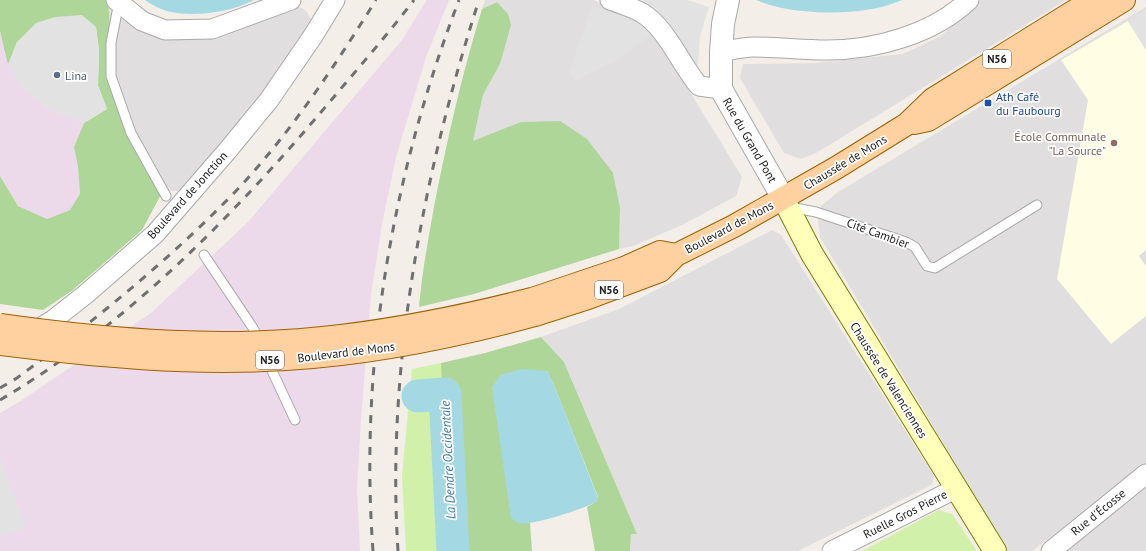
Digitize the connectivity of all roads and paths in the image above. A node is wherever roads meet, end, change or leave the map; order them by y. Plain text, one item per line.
1 (290, 0) edge
2 (335, 0) edge
3 (610, 0) edge
4 (969, 0) edge
5 (1092, 0) edge
6 (1124, 0) edge
7 (117, 6) edge
8 (727, 6) edge
9 (721, 52) junction
10 (721, 89) junction
11 (907, 124) junction
12 (166, 196) dead end
13 (785, 203) junction
14 (1037, 205) dead end
15 (204, 255) dead end
16 (534, 307) junction
17 (0, 325) edge
18 (0, 344) edge
19 (0, 352) edge
20 (295, 420) dead end
21 (1146, 474) edge
22 (955, 489) junction
23 (832, 551) edge
24 (994, 551) edge
25 (1051, 551) edge

1 - 7 street
2 - 19 street, Boulevard de Jonction
3 - 10 street
4 - 9 street
5 - 11 main road, Chaussée de Mons / N56
6 - 11 main road, Chaussée de Mons / N56
7 - 12 lane
8 - 9 street, Rue du Grand Pont
9 - 10 street, Rue du Grand Pont
10 - 13 street, Rue du Grand Pont
11 - 13 main road, Chaussée de Mons / N56
13 - 14 lane, Cité Cambier
13 - 16 main road, Boulevard de Mons / N56
13 - 22 main road, Chaussée de Valenciennes
15 - 20 lane
16 - 17 main road, Boulevard de Mons / N56, bridge
16 - 18 main road, Boulevard de Mons / N56, bridge
21 - 25 street, Rue d'Écosse
22 - 23 street, Ruelle Gros Pierre
22 - 24 main road, Chaussée de Valenciennes

